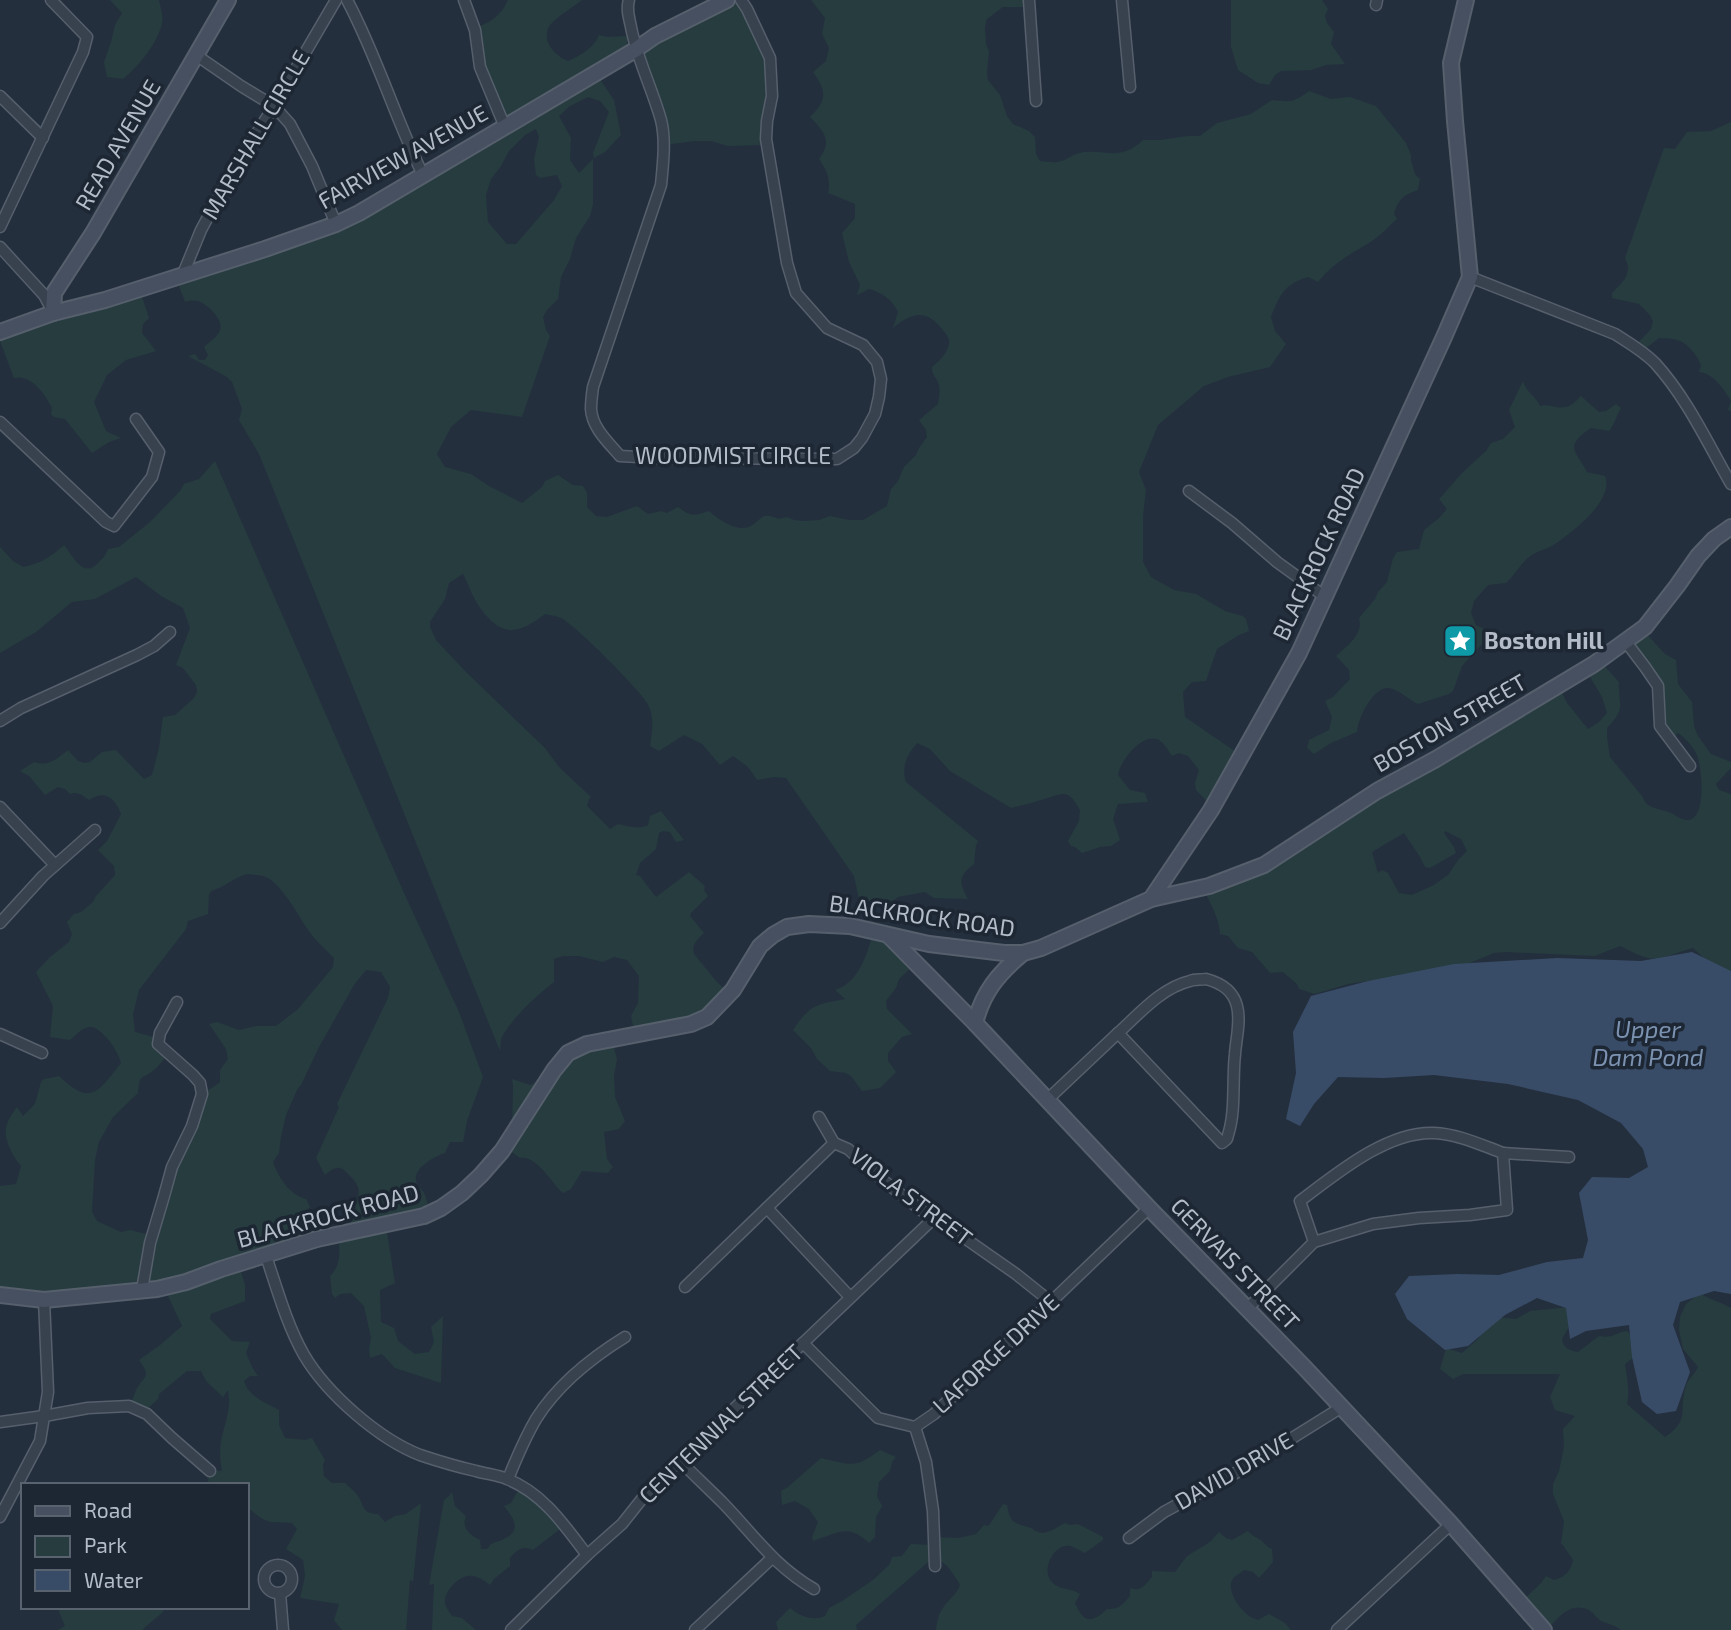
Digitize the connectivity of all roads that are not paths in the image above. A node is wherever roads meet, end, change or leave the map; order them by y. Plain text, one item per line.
1 (51, 0) edge
2 (228, 0) edge
3 (336, 0) edge
4 (347, 0) edge
5 (464, 0) edge
6 (629, 0) edge
7 (726, 0) edge
8 (741, 0) edge
9 (1029, 0) edge
10 (1122, 0) edge
11 (1465, 0) edge
12 (635, 50) junction
13 (196, 55) junction
14 (1130, 87) dead end
15 (0, 96) edge
16 (1036, 101) dead end
17 (274, 106) junction
18 (506, 127) junction
19 (43, 138) junction
20 (423, 175) junction
21 (336, 224) junction
22 (0, 227) edge
23 (0, 247) edge
24 (183, 274) junction
25 (1470, 277) junction
26 (53, 313) junction
27 (0, 332) edge
28 (136, 419) dead end
29 (0, 422) edge
30 (1731, 484) edge
31 (1189, 491) dead end
32 (1731, 527) edge
33 (1324, 596) junction
34 (170, 632) dead end
35 (1626, 642) junction
36 (0, 721) edge
37 (1690, 766) dead end
38 (0, 807) edge
39 (94, 830) dead end
40 (55, 865) junction
41 (1151, 899) junction
42 (0, 923) edge
43 (888, 935) junction
44 (1023, 953) junction
45 (177, 1002) dead end
46 (975, 1023) junction
47 (1118, 1033) junction
48 (0, 1034) edge
49 (42, 1054) dead end
50 (1048, 1100) junction
51 (820, 1117) dead end
52 (834, 1143) junction
53 (1503, 1153) junction
54 (1569, 1157) dead end
55 (767, 1208) junction
56 (1149, 1208) junction
57 (933, 1219) junction
58 (1314, 1242) junction
59 (266, 1256) junction
60 (685, 1287) dead end
61 (142, 1290) junction
62 (0, 1295) edge
63 (850, 1297) junction
64 (44, 1300) junction
65 (1051, 1302) junction
66 (1247, 1309) junction
67 (625, 1337) dead end
68 (803, 1343) junction
69 (1342, 1407) junction
70 (44, 1416) junction
71 (0, 1422) edge
72 (915, 1427) junction
73 (680, 1461) junction
74 (210, 1471) dead end
75 (508, 1479) junction
76 (0, 1517) edge
77 (1451, 1524) junction
78 (1129, 1538) dead end
79 (587, 1555) junction
80 (772, 1558) junction
81 (936, 1566) dead end
82 (814, 1588) dead end
83 (280, 1593) dead end
84 (283, 1630) edge
85 (511, 1630) edge
86 (695, 1630) edge
87 (1337, 1630) edge
88 (1544, 1630) edge

1 - 19 street
2 - 13 street, READ AVENUE
3 - 17 street, MARSHALL CIRCLE
4 - 20 street
5 - 18 street
6 - 12 street, WOODMIST CIRCLE
7 - 12 street, FAIRVIEW AVENUE
8 - 12 street, WOODMIST CIRCLE
9 - 16 street
10 - 14 street
11 - 25 street
12 - 18 street, FAIRVIEW AVENUE
13 - 17 street
13 - 26 street, READ AVENUE
15 - 19 street
17 - 21 street
17 - 24 street, MARSHALL CIRCLE
18 - 20 street, FAIRVIEW AVENUE
19 - 22 street
20 - 21 street, FAIRVIEW AVENUE
21 - 24 street, FAIRVIEW AVENUE
23 - 26 street
24 - 26 street, FAIRVIEW AVENUE
25 - 30 street
25 - 33 street, BLACKROCK ROAD
26 - 27 street, FAIRVIEW AVENUE
28 - 29 street
31 - 33 street
32 - 35 street, BOSTON STREET
33 - 41 street, BLACKROCK ROAD
34 - 36 street
35 - 37 street
35 - 41 street, BOSTON STREET
38 - 40 street
39 - 40 street
40 - 42 street
41 - 44 street, BLACKROCK ROAD
43 - 44 street, BLACKROCK ROAD
43 - 46 street, GERVAIS STREET
43 - 59 street, BLACKROCK ROAD
44 - 46 street
45 - 61 street
46 - 50 street, GERVAIS STREET
47 - 47 street
47 - 50 street
48 - 49 street
50 - 56 street, GERVAIS STREET
51 - 52 street
52 - 55 street, VIOLA STREET
52 - 57 street, VIOLA STREET
53 - 54 street
53 - 58 street
53 - 58 street
55 - 60 street, VIOLA STREET
55 - 63 street
56 - 65 street, LAFORGE DRIVE
56 - 66 street, GERVAIS STREET
57 - 63 street, CENTENNIAL STREET
57 - 65 street, VIOLA STREET
58 - 66 street
59 - 61 street, BLACKROCK ROAD
59 - 75 street
61 - 64 street, BLACKROCK ROAD
62 - 64 street, BLACKROCK ROAD
63 - 68 street, CENTENNIAL STREET
64 - 70 street
65 - 72 street, LAFORGE DRIVE
66 - 69 street, GERVAIS STREET
67 - 75 street
68 - 72 street, LAFORGE DRIVE
68 - 73 street, CENTENNIAL STREET
69 - 77 street, GERVAIS STREET
69 - 78 street, DAVID DRIVE
70 - 71 street
70 - 74 street
70 - 76 street
72 - 81 street
73 - 79 street, CENTENNIAL STREET
73 - 80 street
75 - 79 street
77 - 87 street
77 - 88 street, GERVAIS STREET
79 - 85 street, CENTENNIAL STREET
80 - 82 street
80 - 86 street
83 - 84 street

